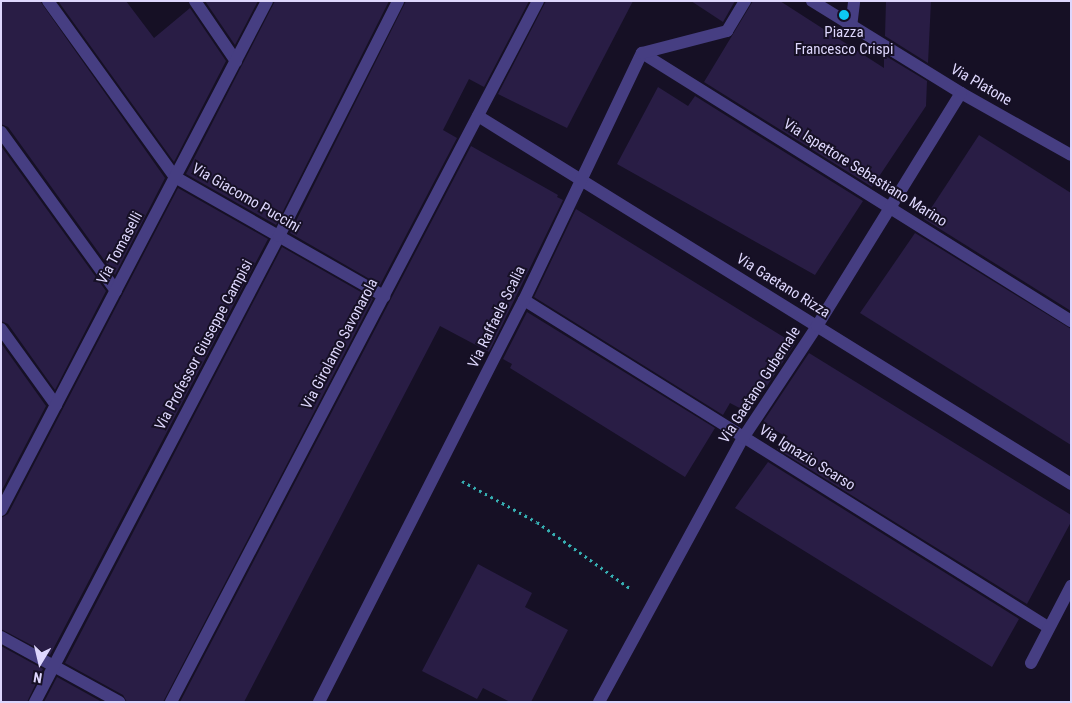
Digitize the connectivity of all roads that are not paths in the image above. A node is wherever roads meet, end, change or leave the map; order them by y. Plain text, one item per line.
1 (48, 1) edge
2 (195, 1) edge
3 (267, 1) edge
4 (398, 1) edge
5 (538, 1) edge
6 (746, 1) edge
7 (812, 1) edge
8 (854, 1) edge
9 (851, 27) junction
10 (642, 53) junction
11 (236, 60) junction
12 (961, 93) junction
13 (478, 116) junction
14 (1, 132) edge
15 (1071, 155) edge
16 (175, 177) junction
17 (580, 180) junction
18 (890, 207) junction
19 (279, 236) junction
20 (116, 290) junction
21 (384, 296) junction
22 (524, 300) junction
23 (1071, 321) edge
24 (817, 326) junction
25 (1, 329) edge
26 (56, 405) junction
27 (744, 438) junction
28 (1071, 484) edge
29 (1, 510) edge
30 (1071, 586) edge
31 (1048, 627) junction
32 (1, 637) edge
33 (1031, 663) dead end
34 (54, 666) junction
35 (35, 702) edge
36 (119, 702) edge
37 (171, 702) edge
38 (319, 702) edge
39 (599, 702) edge

1 - 16 street, Via Giacomo Puccini
2 - 11 street
3 - 11 street, Via Tomaselli
4 - 19 street, Via Professor Giuseppe Campisi
5 - 13 street, Via Girolamo Savonarola
6 - 10 street
7 - 9 street, Via Platone
8 - 9 street
9 - 12 street, Via Platone
10 - 17 street, Via Raffaele Scalia
10 - 18 street, Via Ispettore Sebastiano Marino
11 - 16 street, Via Tomaselli
12 - 15 street, Via Platone
12 - 18 street, Via Gaetano Gubernale
13 - 17 street, Via Gaetano Rizza
13 - 21 street, Via Girolamo Savonarola
14 - 20 street
16 - 19 street, Via Giacomo Puccini
16 - 20 street, Via Tomaselli
17 - 22 street, Via Raffaele Scalia
17 - 24 street, Via Gaetano Rizza
18 - 23 street, Via Ispettore Sebastiano Marino
18 - 24 street, Via Gaetano Gubernale
19 - 21 street, Via Giacomo Puccini
19 - 34 street, Via Professor Giuseppe Campisi
20 - 26 street, Via Tomaselli
21 - 37 street, Via Girolamo Savonarola
22 - 27 street, Via Ignazio Scarso
22 - 38 street, Via Raffaele Scalia
24 - 27 street, Via Gaetano Gubernale
24 - 28 street, Via Gaetano Rizza
25 - 26 street
26 - 29 street, Via Tomaselli
27 - 31 street, Via Ignazio Scarso
27 - 39 street, Via Gaetano Gubernale
30 - 31 street
31 - 33 street
32 - 34 street
34 - 35 street, Via Professor Giuseppe Campisi
34 - 36 street

